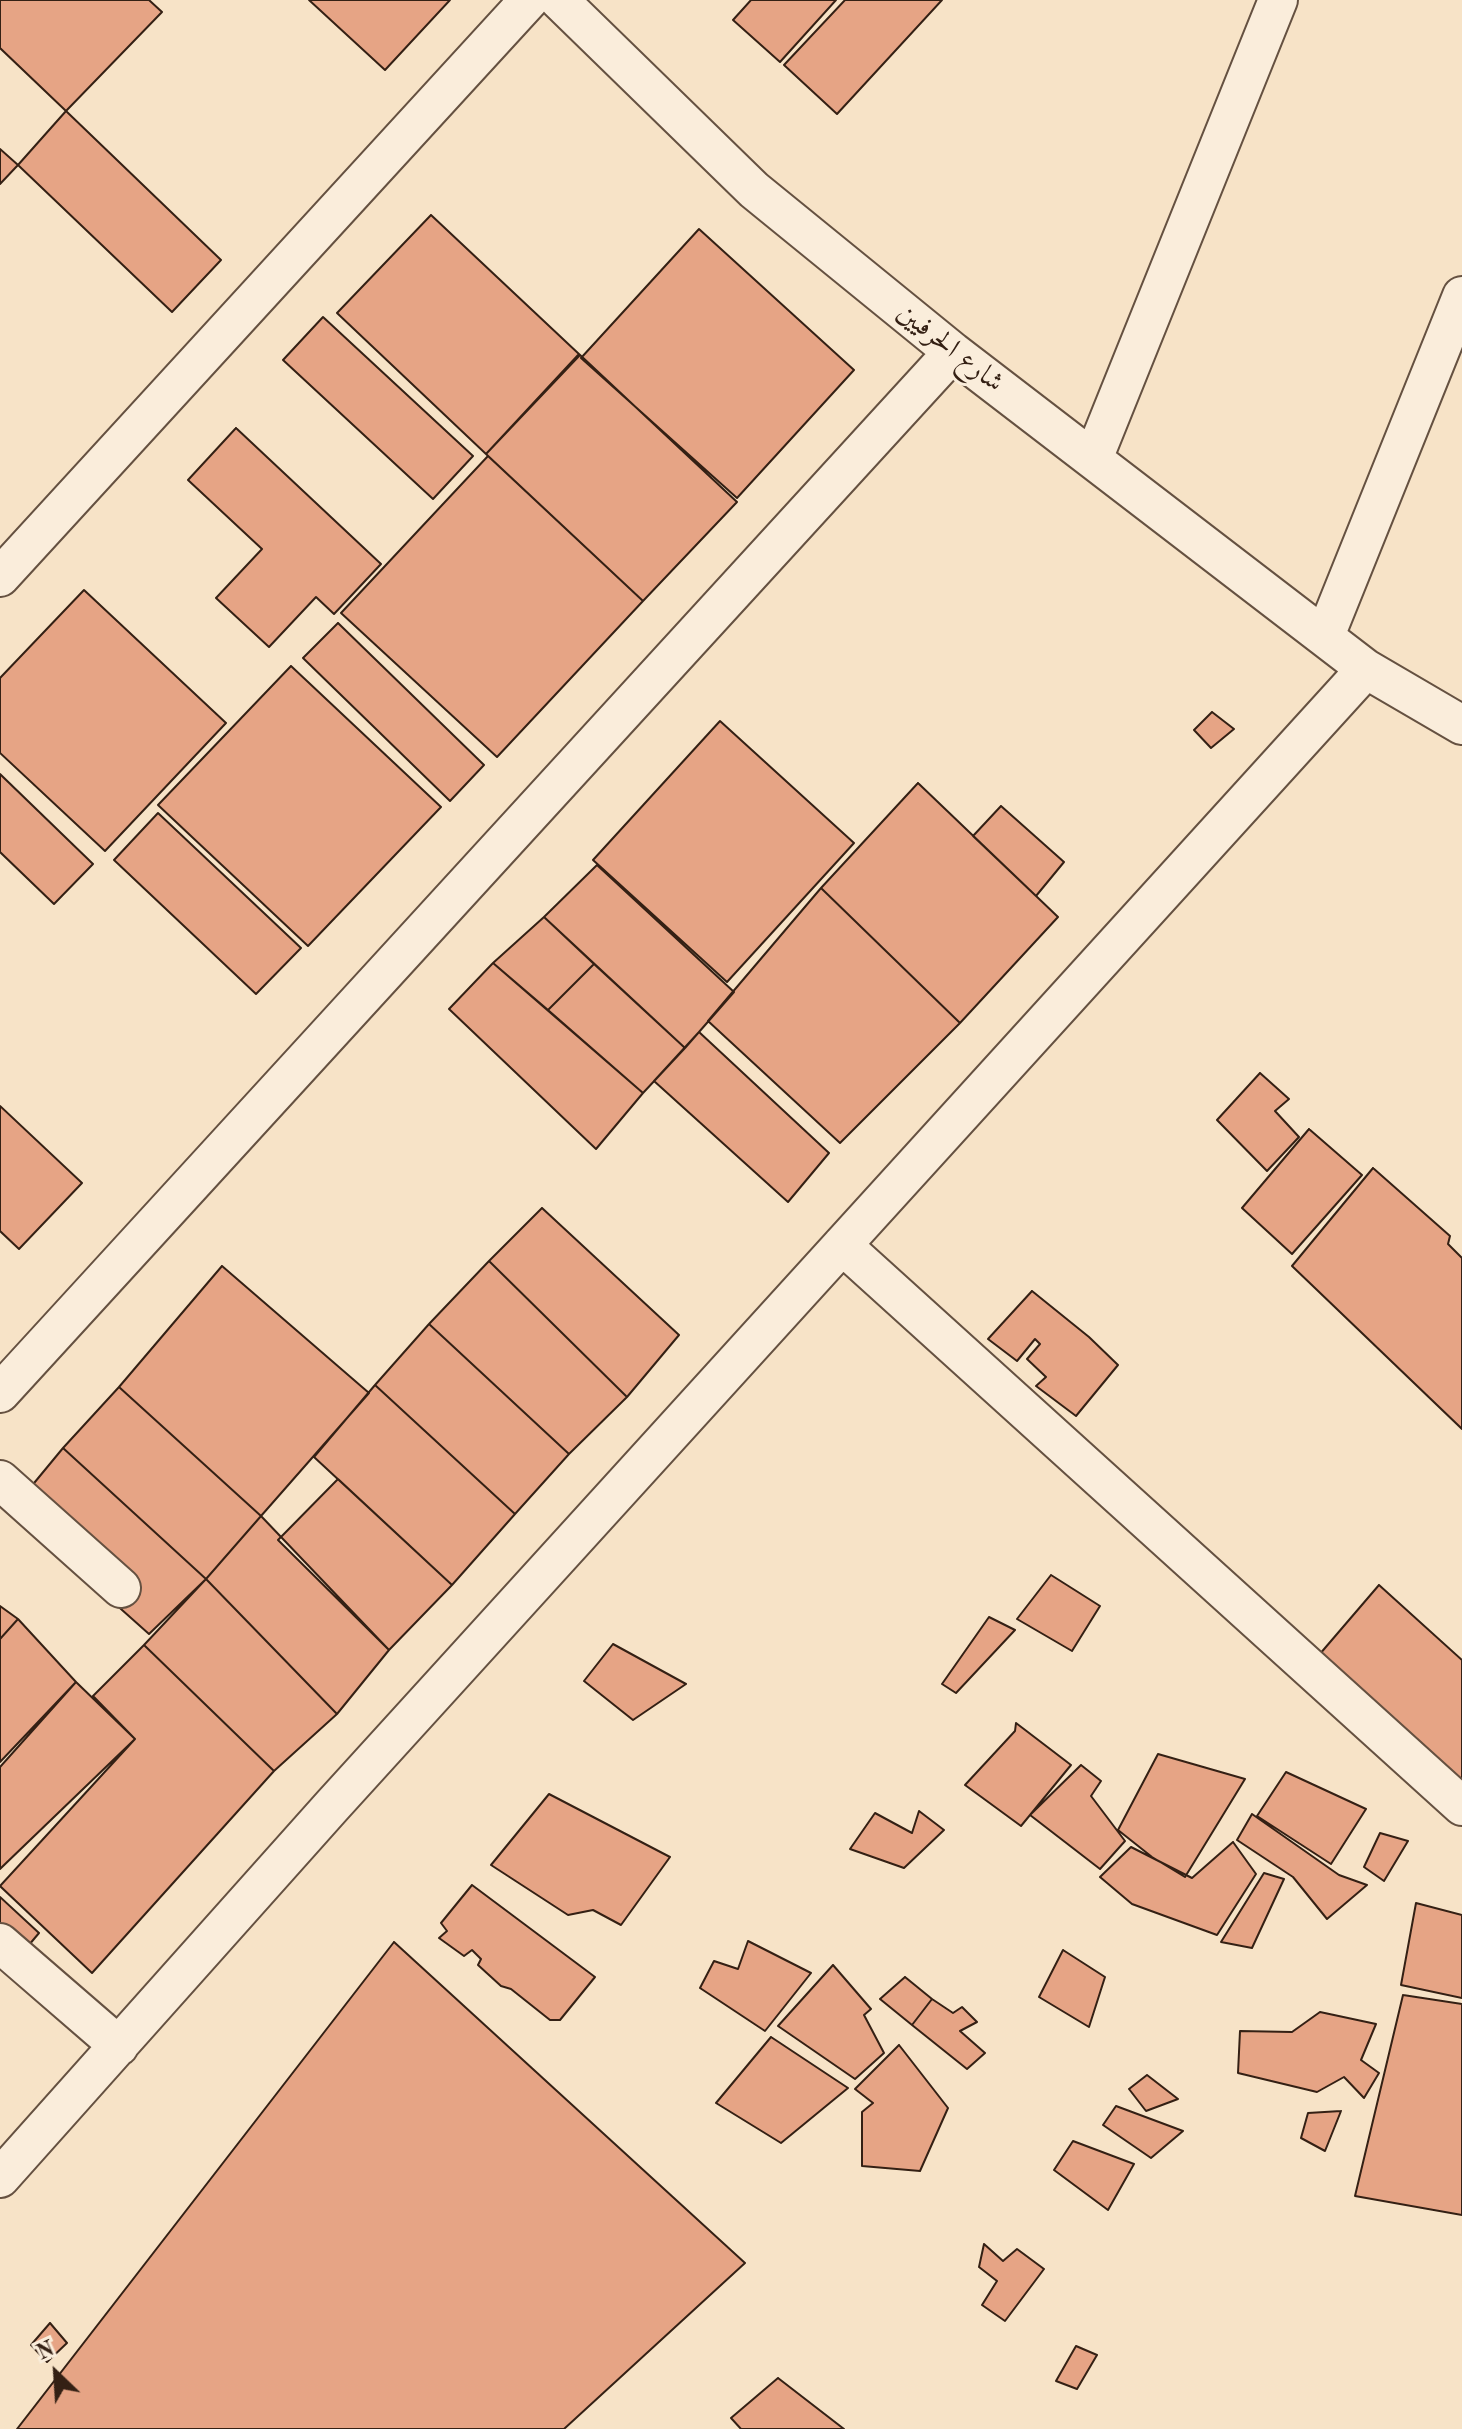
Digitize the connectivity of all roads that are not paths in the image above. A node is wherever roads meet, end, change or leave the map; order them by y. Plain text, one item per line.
1 (529, 0) edge
2 (559, 0) edge
3 (1278, 0) edge
4 (1462, 296) edge
5 (953, 352) junction
6 (1093, 459) junction
7 (0, 577) edge
8 (1325, 636) junction
9 (1366, 669) junction
10 (1462, 725) edge
11 (842, 1245) junction
12 (0, 1393) edge
13 (0, 1480) edge
14 (121, 1588) dead end
15 (1462, 1806) edge
16 (0, 1943) edge
17 (119, 2046) junction
18 (0, 2178) edge

1 - 7 street
2 - 5 street, شارع الحرفيين
3 - 6 street
4 - 8 street
5 - 6 street, شارع الحرفيين
5 - 12 street
6 - 8 street, شارع الحرفيين
8 - 9 street, شارع الحرفيين
9 - 10 street, شارع الحرفيين
9 - 11 street
11 - 15 street
11 - 17 street
13 - 14 street
16 - 17 street
17 - 18 street

